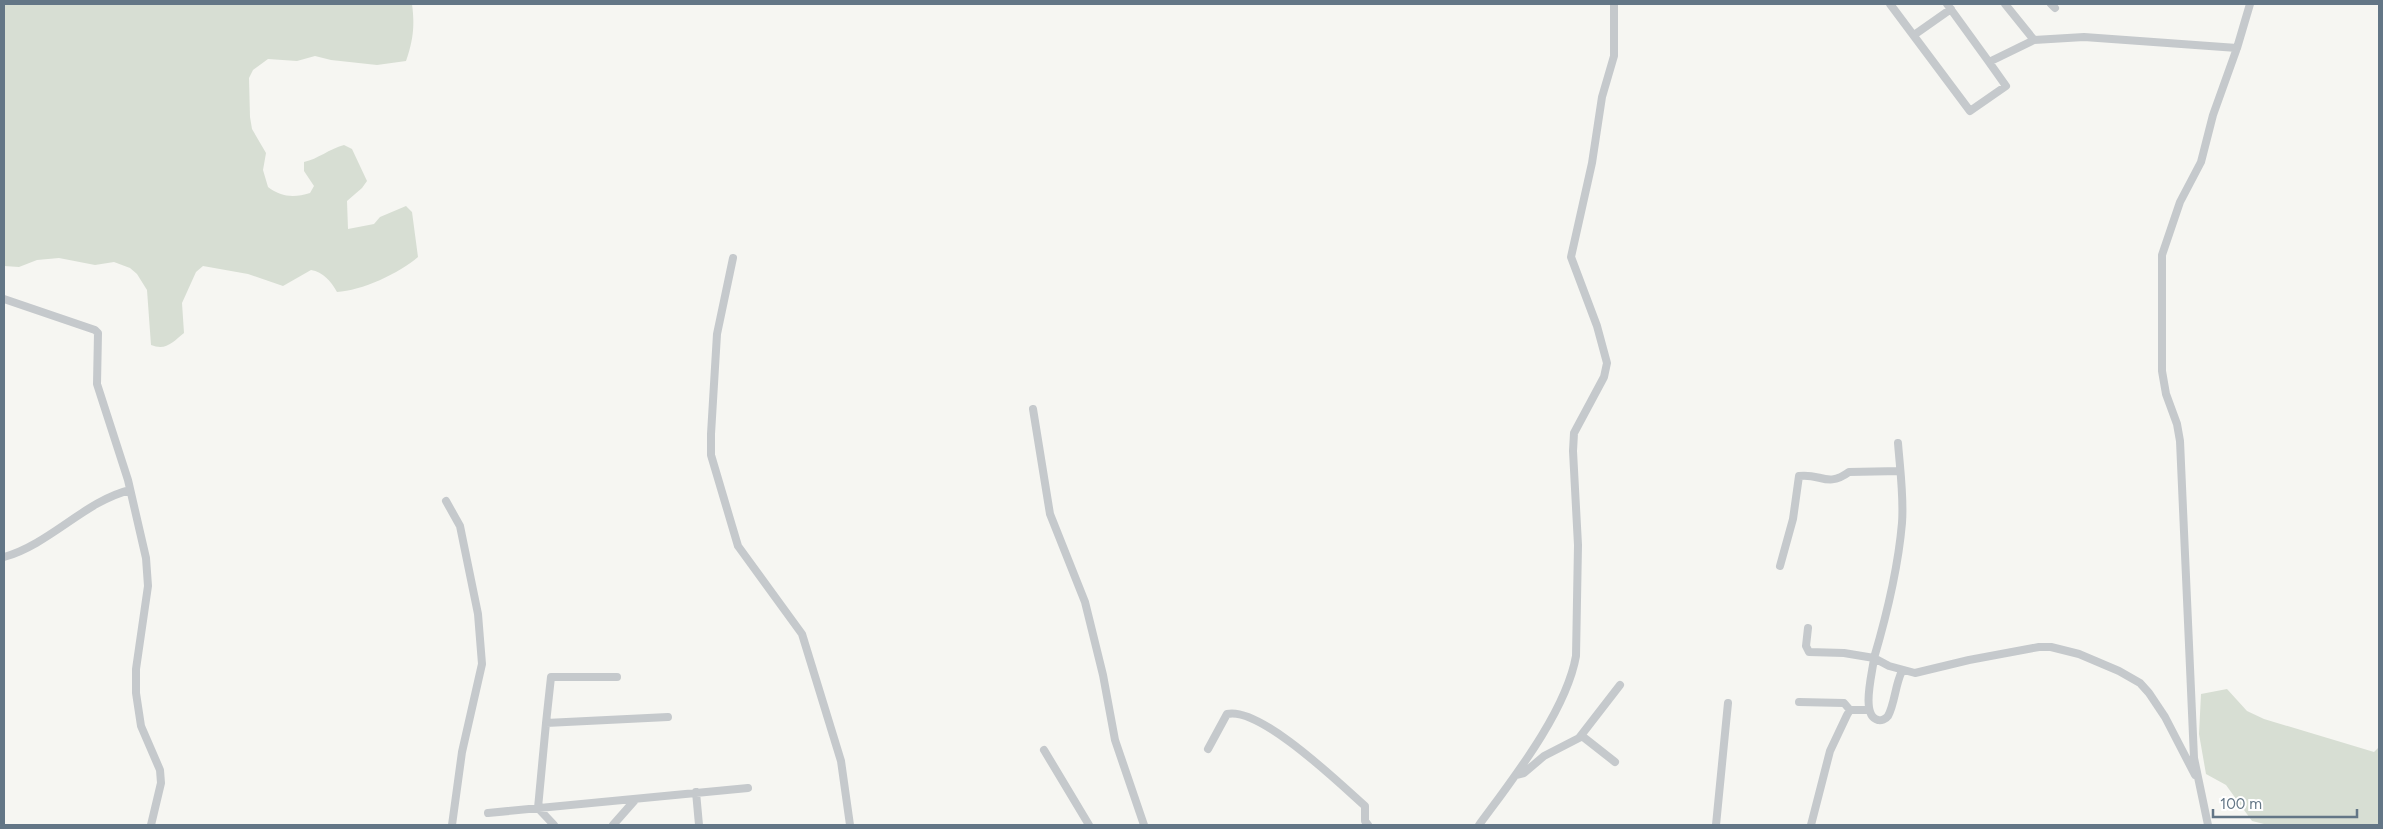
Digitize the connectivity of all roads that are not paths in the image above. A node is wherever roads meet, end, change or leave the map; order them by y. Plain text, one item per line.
1 (1614, 4) edge
2 (1890, 4) edge
3 (2005, 4) edge
4 (2250, 4) edge
5 (1949, 6) edge
6 (1914, 35) junction
7 (2034, 40) junction
8 (2237, 48) junction
9 (1989, 62) junction
10 (733, 258) dead end
11 (4, 299) edge
12 (1034, 409) dead end
13 (1898, 443) dead end
14 (1900, 471) junction
15 (130, 490) junction
16 (446, 501) dead end
17 (4, 557) edge
18 (1780, 566) dead end
19 (1808, 628) dead end
20 (1874, 658) junction
21 (1902, 671) junction
22 (617, 677) dead end
23 (1620, 685) dead end
24 (1799, 702) dead end
25 (1728, 703) dead end
26 (1850, 710) junction
27 (1868, 710) junction
28 (668, 717) dead end
29 (546, 723) junction
30 (1582, 736) junction
31 (1208, 748) dead end
32 (1044, 750) dead end
33 (1615, 762) dead end
34 (1516, 775) junction
35 (2197, 779) junction
36 (748, 788) dead end
37 (696, 792) junction
38 (635, 800) junction
39 (538, 808) junction
40 (488, 813) dead end
41 (151, 825) edge
42 (452, 825) edge
43 (554, 825) edge
44 (613, 825) edge
45 (699, 825) edge
46 (850, 825) edge
47 (1089, 825) edge
48 (1144, 825) edge
49 (1368, 825) edge
50 (1479, 825) edge
51 (1716, 825) edge
52 (1811, 825) edge
53 (2208, 825) edge

1 - 34 street
2 - 6 street
3 - 7 street
4 - 8 street
5 - 6 street
5 - 9 street
6 - 9 street
7 - 8 street
7 - 9 street
8 - 35 street
10 - 46 street
11 - 15 street
12 - 48 street
13 - 14 street
14 - 18 street
14 - 20 street
15 - 17 street
15 - 41 street
16 - 42 street
19 - 20 street
20 - 21 street
20 - 27 street
21 - 27 street
21 - 35 street
22 - 29 street
23 - 30 street
24 - 26 street
25 - 51 street
26 - 27 street
26 - 52 street
28 - 29 street
29 - 39 street
30 - 33 street
30 - 34 street
31 - 49 street
32 - 47 street
34 - 50 street
35 - 53 street
36 - 37 street
37 - 38 street
37 - 45 street
38 - 39 street
38 - 44 street
39 - 40 street
39 - 43 street

